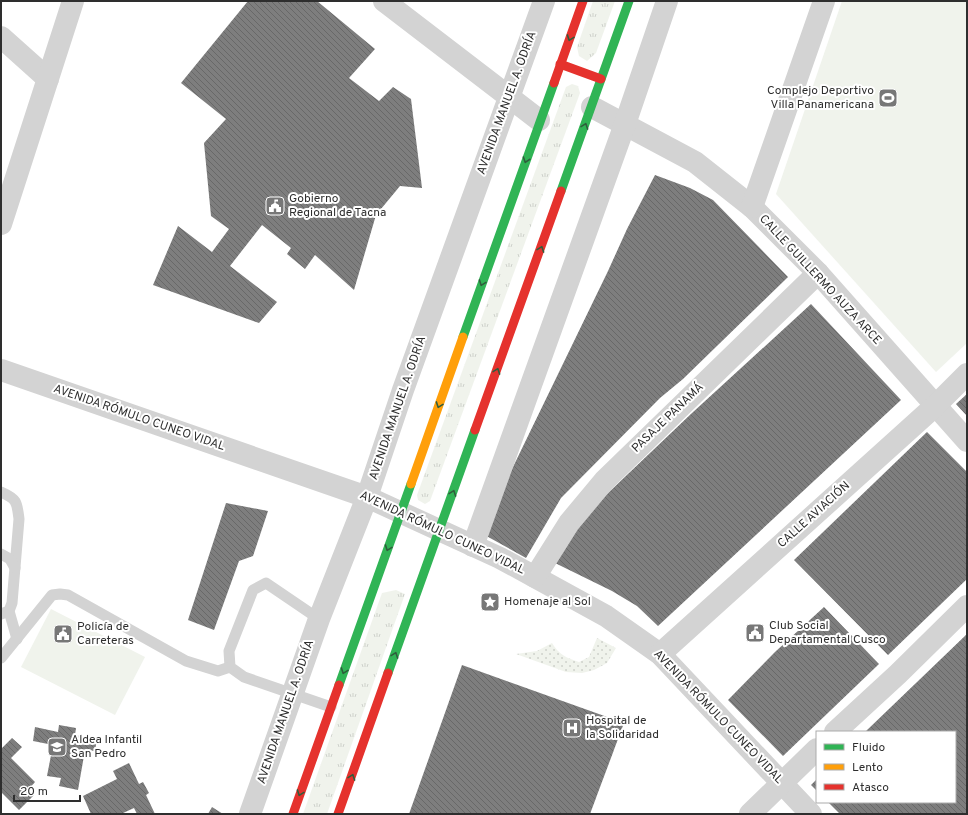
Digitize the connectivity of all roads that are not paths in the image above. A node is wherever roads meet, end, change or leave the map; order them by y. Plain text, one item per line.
1 (73, 1) edge
2 (385, 1) edge
3 (544, 1) edge
4 (583, 1) edge
5 (629, 1) edge
6 (667, 1) edge
7 (824, 1) edge
8 (1, 37) edge
9 (560, 64) junction
10 (48, 78) junction
11 (601, 79) junction
12 (509, 98) junction
13 (592, 107) junction
14 (540, 120) junction
15 (626, 124) junction
16 (752, 207) junction
17 (1, 224) edge
18 (818, 273) junction
19 (1, 370) edge
20 (967, 374) edge
21 (935, 406) junction
22 (967, 441) edge
23 (1, 492) edge
24 (367, 497) junction
25 (401, 512) junction
26 (440, 530) junction
27 (17, 539) junction
28 (473, 546) junction
29 (1, 552) edge
30 (15, 568) junction
31 (535, 577) junction
32 (967, 606) edge
33 (5, 612) edge
34 (319, 619) junction
35 (16, 639) junction
36 (660, 654) junction
37 (1, 658) edge
38 (230, 667) junction
39 (292, 694) junction
40 (331, 707) junction
41 (836, 731) edge
42 (816, 750) edge
43 (781, 783) junction
44 (250, 814) edge
45 (293, 814) edge
46 (338, 814) edge
47 (750, 814) edge
48 (811, 814) edge

1 - 10 street
2 - 12 street
3 - 12 street, AVENIDA MANUEL A. ODRÍA
4 -> 9 highway
5 - 11 highway
6 - 15 street
7 - 16 street
8 - 10 street
9 - 11 highway
9 - 14 highway
10 - 17 street
11 - 13 highway
12 - 14 street
12 - 24 street, AVENIDA MANUEL A. ODRÍA
13 - 15 street, CALLE GUILLERMO AUZA ARCE
26 -> 13 highway
14 -> 25 highway
15 - 16 street, CALLE GUILLERMO AUZA ARCE
15 - 28 street
16 - 18 street, CALLE GUILLERMO AUZA ARCE
18 - 21 street, CALLE GUILLERMO AUZA ARCE
18 - 31 street, PASAJE PANAMÁ
19 - 24 street, AVENIDA RÓMULO CUNEO VIDAL
20 - 21 street, CALLE AVIACIÓN
21 - 22 street, CALLE GUILLERMO AUZA ARCE
21 - 36 street, CALLE AVIACIÓN
23 - 27 lane
24 - 25 street, AVENIDA RÓMULO CUNEO VIDAL
24 - 34 street, AVENIDA MANUEL A. ODRÍA
25 - 26 street, AVENIDA RÓMULO CUNEO VIDAL
25 -> 40 highway
26 - 28 street, AVENIDA RÓMULO CUNEO VIDAL
46 -> 26 highway
27 - 29 lane
27 - 30 lane
28 - 31 street, AVENIDA RÓMULO CUNEO VIDAL
29 - 30 lane
30 - 33 lane
31 - 36 street, AVENIDA RÓMULO CUNEO VIDAL
32 - 41 street
33 - 35 lane
34 - 38 lane
34 - 39 street, AVENIDA MANUEL A. ODRÍA
35 - 37 lane
35 - 38 lane
36 - 43 street, AVENIDA RÓMULO CUNEO VIDAL
38 - 39 lane
39 - 40 lane
39 - 44 street, AVENIDA MANUEL A. ODRÍA
40 -> 45 highway
42 - 43 street
43 - 47 street
43 - 48 street, AVENIDA RÓMULO CUNEO VIDAL

